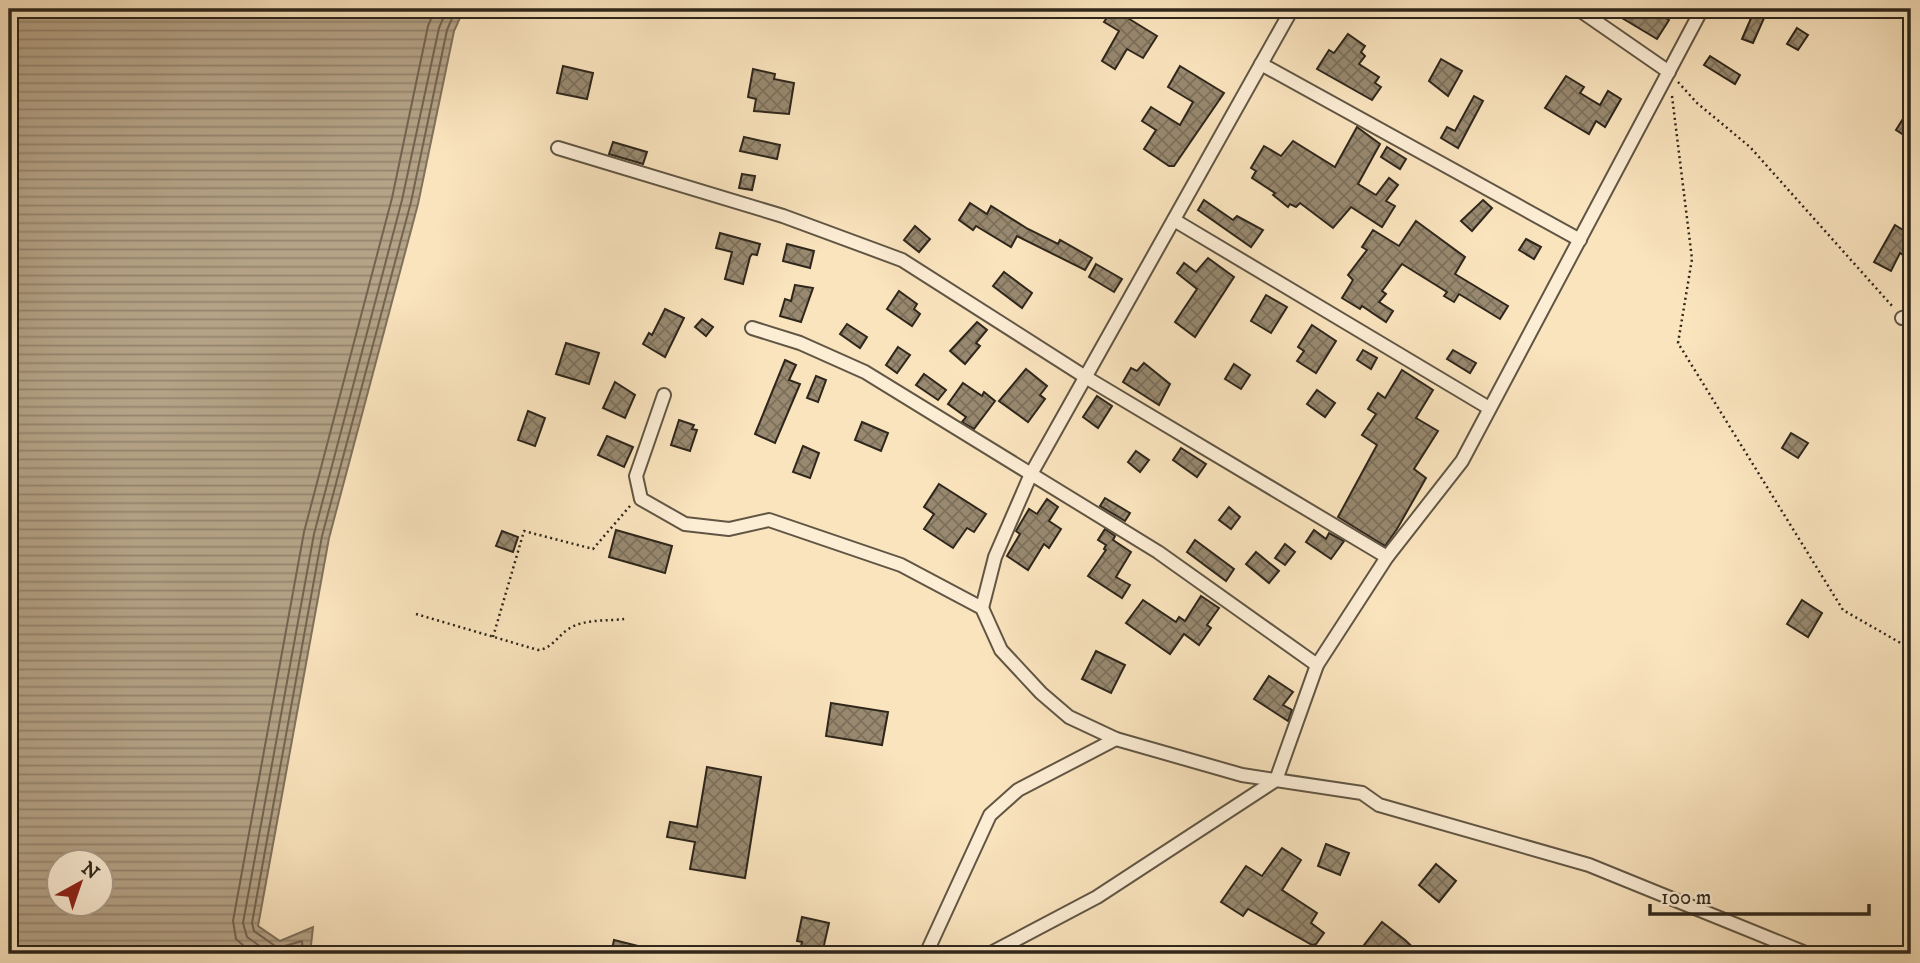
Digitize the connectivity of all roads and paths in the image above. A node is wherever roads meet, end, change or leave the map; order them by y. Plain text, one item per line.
1 (1292, 9) edge
2 (1578, 9) edge
3 (1702, 9) edge
4 (1261, 64) junction
5 (1669, 72) junction
6 (558, 148) dead end
7 (1174, 220) junction
8 (1580, 240) junction
9 (1907, 316) edge
10 (752, 328) dead end
11 (1087, 378) junction
12 (664, 395) dead end
13 (1489, 408) junction
14 (1031, 474) junction
15 (640, 499) junction
16 (1387, 558) junction
17 (982, 608) junction
18 (416, 614) dead end
19 (625, 619) dead end
20 (493, 637) junction
21 (1911, 649) edge
22 (1317, 665) junction
23 (1116, 739) junction
24 (1276, 780) junction
25 (926, 954) edge
26 (989, 954) edge
27 (1808, 954) edge

1 - 4 street
2 - 5 street
3 - 5 street
4 - 7 street
4 - 8 street
5 - 8 street
5 - 9 path
5 - 21 path
6 - 11 street
7 - 11 street
7 - 13 street
8 - 13 street
10 - 14 street
11 - 14 street
11 - 16 street
12 - 15 street
13 - 16 street
14 - 17 street
14 - 22 street
15 - 17 street
15 - 20 path
16 - 22 street
17 - 23 street
18 - 20 path
19 - 20 path
22 - 24 street
23 - 24 street
23 - 25 street
24 - 26 street
24 - 27 street

